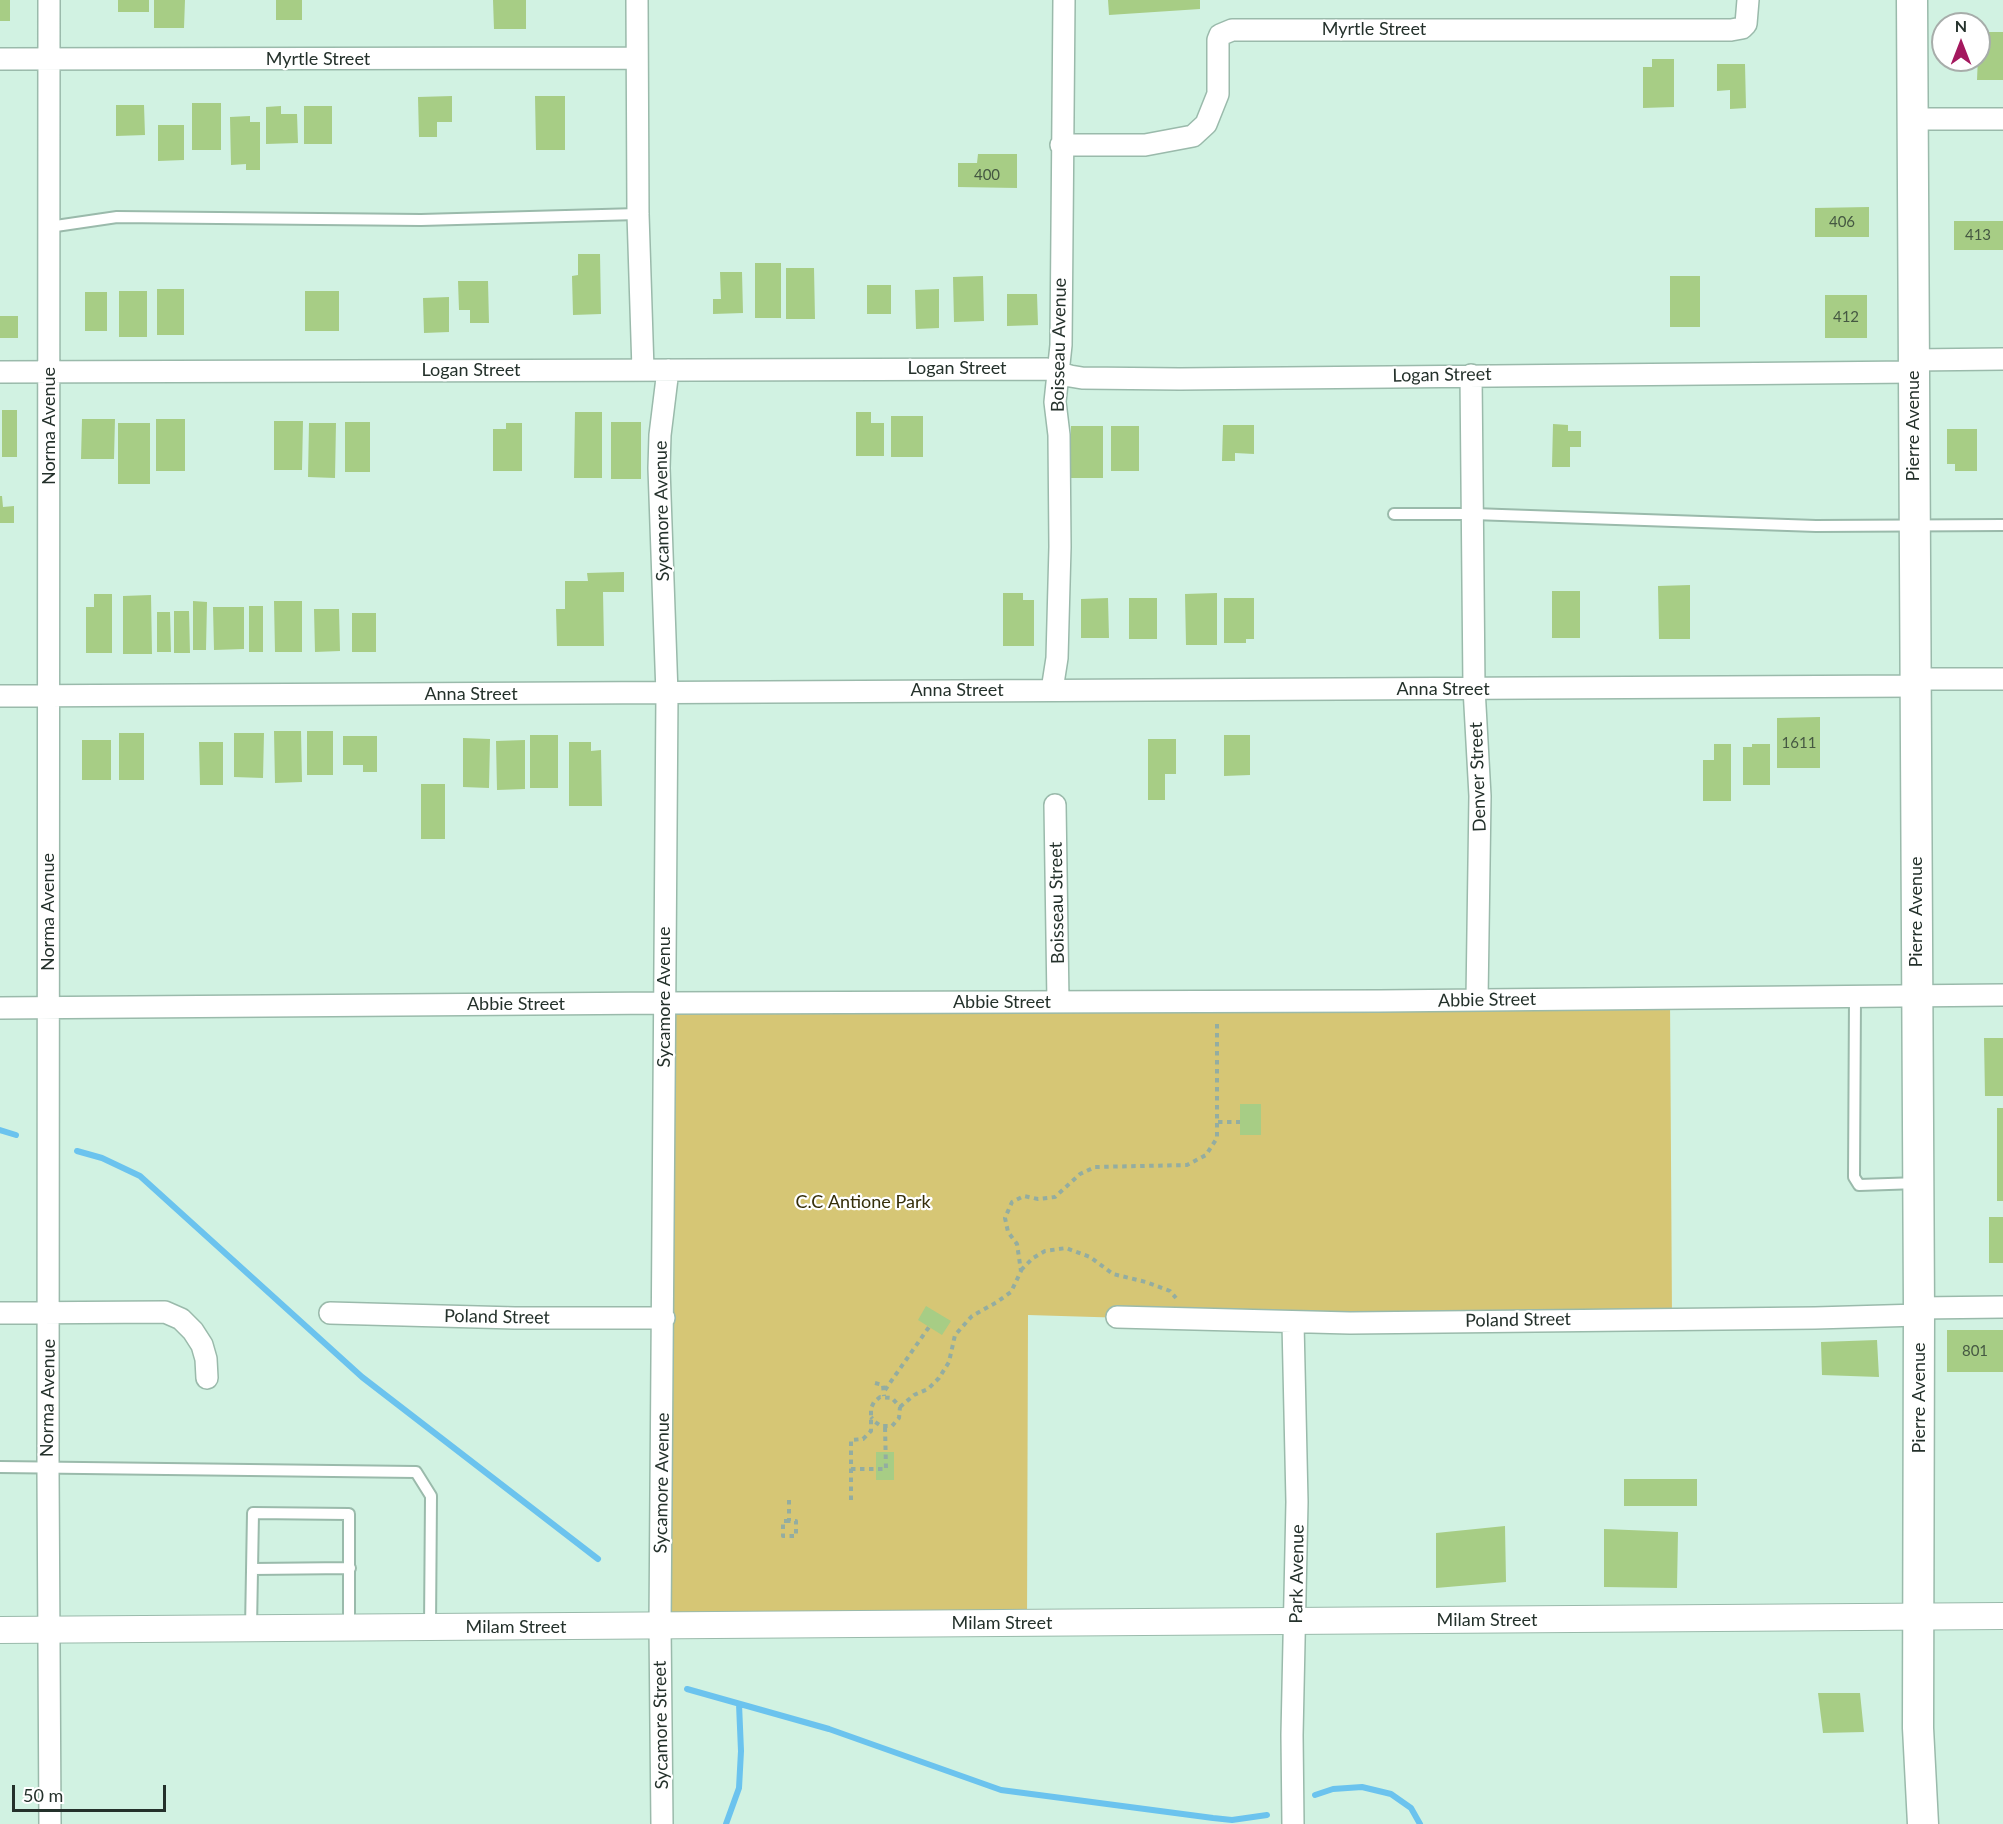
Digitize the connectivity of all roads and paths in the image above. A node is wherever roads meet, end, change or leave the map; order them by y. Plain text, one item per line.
1 (49, 0) edge
2 (637, 0) edge
3 (1064, 0) edge
4 (1748, 0) edge
5 (1912, 0) edge
6 (636, 58) junction
7 (0, 59) edge
8 (50, 59) junction
9 (2003, 118) edge
10 (1912, 119) junction
11 (1061, 145) junction
12 (638, 214) junction
13 (50, 227) junction
14 (2003, 359) edge
15 (1913, 366) junction
16 (643, 370) junction
17 (668, 370) junction
18 (0, 372) edge
19 (49, 372) junction
20 (1058, 373) junction
21 (1471, 375) junction
22 (1394, 514) dead end
23 (1473, 514) junction
24 (1914, 525) junction
25 (2003, 525) edge
26 (2003, 679) edge
27 (1915, 683) junction
28 (1474, 688) junction
29 (1052, 690) junction
30 (667, 694) junction
31 (0, 696) edge
32 (49, 696) junction
33 (1055, 805) dead end
34 (2003, 995) edge
35 (1916, 996) junction
36 (1855, 997) junction
37 (1477, 999) junction
38 (1058, 1002) junction
39 (664, 1003) junction
40 (0, 1008) edge
41 (48, 1008) junction
42 (1217, 1014) dead end
43 (1218, 1122) junction
44 (1240, 1122) dead end
45 (1918, 1183) junction
46 (1021, 1271) junction
47 (2003, 1307) edge
48 (1919, 1311) junction
49 (0, 1313) edge
50 (49, 1313) junction
51 (330, 1313) dead end
52 (1117, 1317) dead end
53 (664, 1318) junction
54 (1189, 1320) junction
55 (1293, 1323) junction
56 (929, 1327) dead end
57 (207, 1378) dead end
58 (875, 1383) dead end
59 (885, 1390) junction
60 (884, 1396) junction
61 (900, 1407) junction
62 (872, 1417) junction
63 (885, 1426) junction
64 (0, 1467) edge
65 (48, 1469) junction
66 (851, 1469) junction
67 (789, 1500) dead end
68 (851, 1500) dead end
69 (789, 1521) junction
70 (350, 1568) junction
71 (252, 1569) junction
72 (2003, 1616) edge
73 (1918, 1617) junction
74 (1296, 1621) junction
75 (660, 1626) junction
76 (430, 1627) junction
77 (251, 1628) junction
78 (349, 1628) junction
79 (0, 1630) edge
80 (49, 1630) junction
81 (50, 1824) edge
82 (663, 1824) edge
83 (1293, 1824) edge
84 (1923, 1824) edge

1 - 8 street, Norma Avenue
2 - 6 street
3 - 11 street, Boisseau Avenue
4 - 11 street, Myrtle Street
5 - 10 main road, Pierre Avenue
6 - 8 street, Myrtle Street
6 - 12 street
7 - 8 street, Myrtle Street
8 - 13 street, Norma Avenue
9 - 10 street
10 - 15 main road, Pierre Avenue
11 - 20 street, Boisseau Avenue
12 - 13 lane
12 - 16 street
13 - 19 street, Norma Avenue
14 - 15 street, Logan Street
15 - 21 street, Logan Street
15 - 24 main road, Pierre Avenue
16 - 17 street, Logan Street
16 - 19 street, Logan Street
17 - 20 street, Logan Street
17 - 30 street, Sycamore Avenue
18 - 19 street, Logan Street
19 - 32 street, Norma Avenue
20 - 21 street, Logan Street
20 - 29 street, Boisseau Avenue
21 - 23 street, Denver Street
22 - 23 lane
23 - 24 lane
23 - 28 street, Denver Street
24 - 25 lane
24 - 27 main road, Pierre Avenue
26 - 27 street, Anna Street
27 - 28 street, Anna Street
27 - 35 main road, Pierre Avenue
28 - 29 street, Anna Street
28 - 37 street, Denver Street
29 - 30 street, Anna Street
30 - 32 street, Anna Street
30 - 39 street, Sycamore Avenue
31 - 32 street, Anna Street
32 - 41 street, Norma Avenue
33 - 38 street, Boisseau Street
34 - 35 street, Abbie Street
35 - 36 street, Abbie Street
35 - 45 main road, Pierre Avenue
36 - 37 street, Abbie Street
36 - 45 lane
37 - 38 street, Abbie Street
38 - 39 street, Abbie Street
39 - 41 street, Abbie Street
39 - 53 street, Sycamore Avenue
40 - 41 street, Abbie Street
41 - 50 street, Norma Avenue
42 - 43 path
43 - 44 path
43 - 46 path
45 - 48 main road, Pierre Avenue
46 - 54 path
46 - 61 path
47 - 48 street, Poland Street
48 - 55 street, Poland Street
48 - 73 main road, Pierre Avenue
49 - 50 street
50 - 57 street
50 - 65 street, Norma Avenue
51 - 53 street, Poland Street
52 - 54 street, Poland Street
53 - 75 street, Sycamore Avenue
54 - 55 street, Poland Street
55 - 74 street, Park Avenue
56 - 59 path
58 - 59 path
59 - 60 path
60 - 61 path
60 - 62 path
61 - 63 path
62 - 63 path
62 - 66 path
63 - 66 path
64 - 65 lane
65 - 76 lane
65 - 80 street, Norma Avenue
66 - 68 path
67 - 69 path
69 - 69 path
70 - 71 lane
70 - 71 lane
70 - 78 lane
71 - 77 lane
72 - 73 street, Milam Street
73 - 74 street, Milam Street
73 - 84 main road, Pierre Avenue
74 - 75 street, Milam Street
74 - 83 street, Park Avenue
75 - 76 street, Milam Street
75 - 82 street, Sycamore Street
76 - 78 street, Milam Street
77 - 78 street, Milam Street
77 - 80 street, Milam Street
79 - 80 street, Milam Street
80 - 81 street, Norma Avenue

